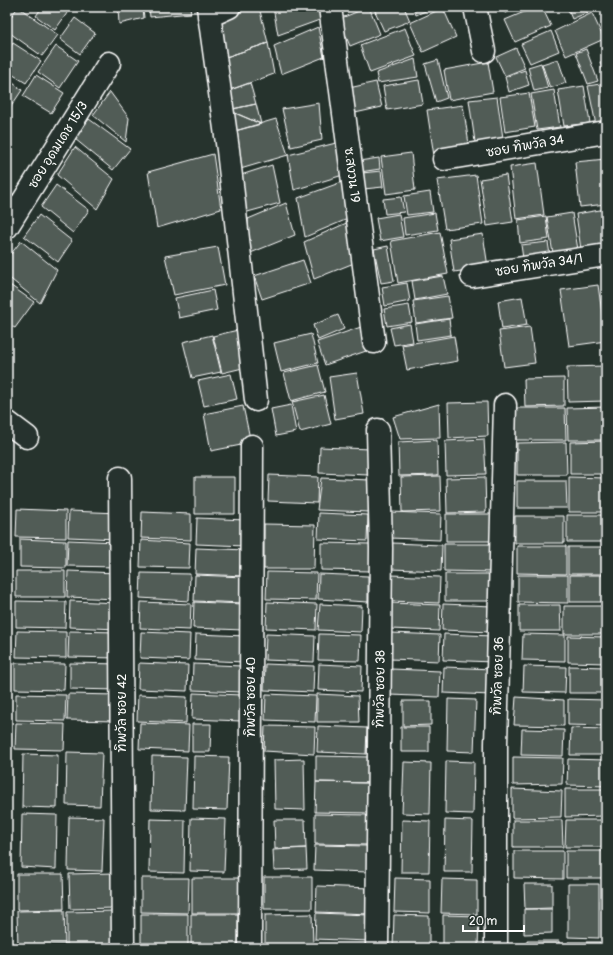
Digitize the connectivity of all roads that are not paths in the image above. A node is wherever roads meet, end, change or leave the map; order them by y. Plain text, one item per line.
1 (330, 7) edge
2 (474, 7) edge
3 (215, 10) edge
4 (484, 50) dead end
5 (109, 63) dead end
6 (606, 132) edge
7 (444, 159) dead end
8 (7, 227) edge
9 (606, 255) edge
10 (472, 276) dead end
11 (374, 342) dead end
12 (256, 400) dead end
13 (505, 405) dead end
14 (7, 422) edge
15 (378, 430) dead end
16 (27, 437) dead end
17 (252, 446) dead end
18 (120, 478) dead end
19 (123, 948) edge
20 (250, 948) edge
21 (377, 948) edge
22 (496, 948) edge

1 - 11 street, ซ.สงวน 19
2 - 4 street
3 - 12 street
5 - 8 street, ซอย อุดมเดช 15/3
6 - 7 street, ซอย ทิพวัล 34
9 - 10 street, ซอย ทิพวัล 34/1
13 - 22 street, ทิพวัล ซอย 36
14 - 16 street
15 - 21 street, ทิพวัล ซอย 38
17 - 20 street, ทิพวัล ซอย 40
18 - 19 street, ทิพวัล ซอย 42

